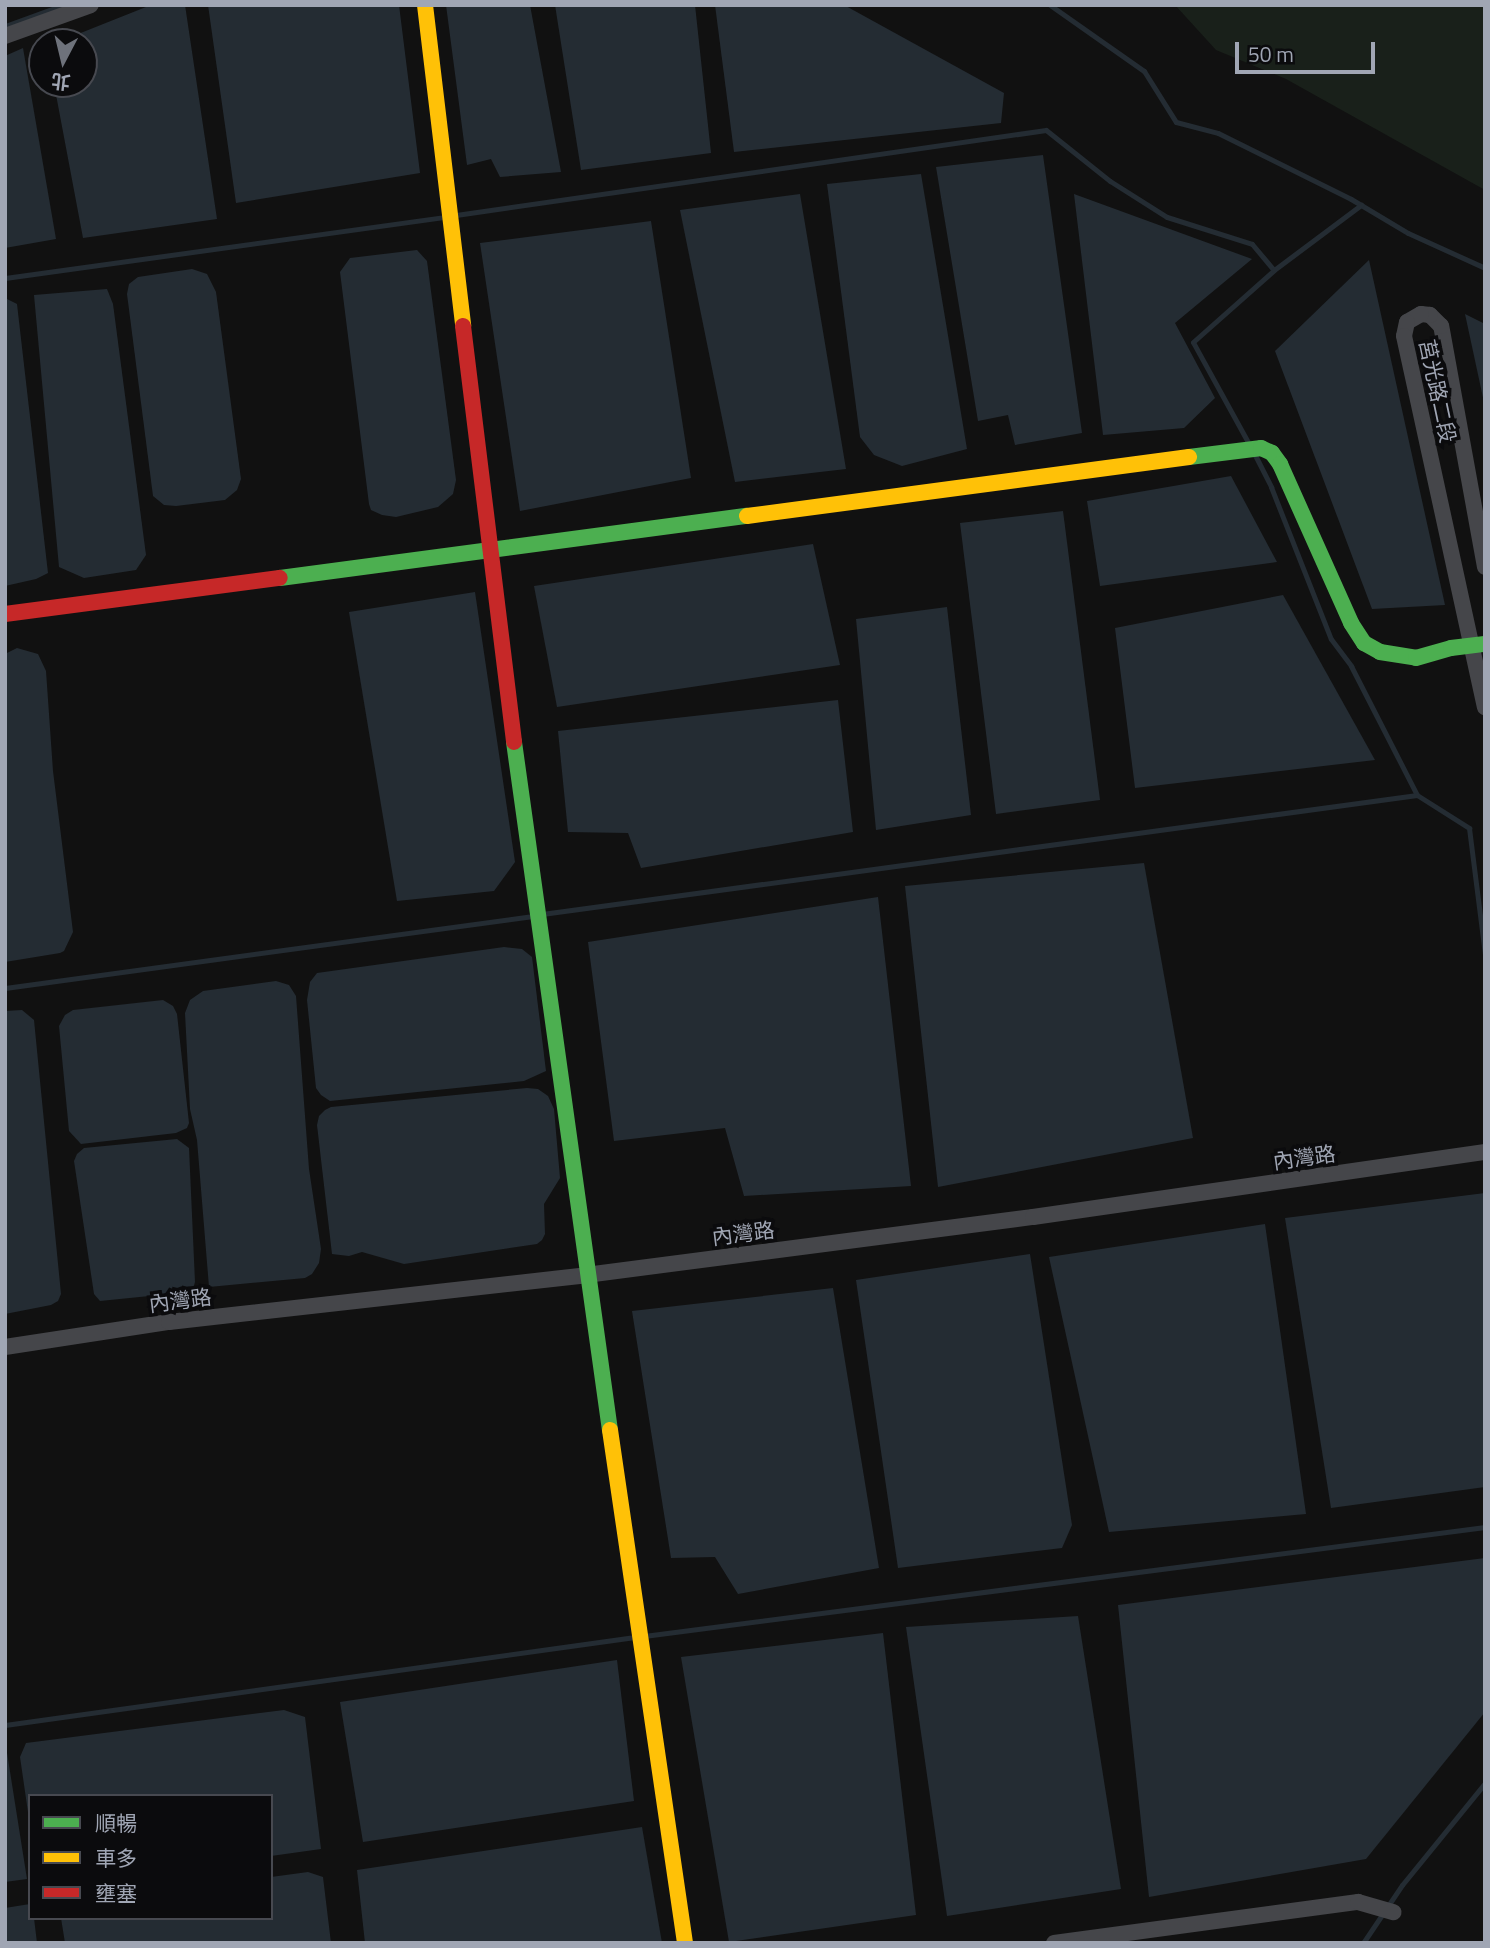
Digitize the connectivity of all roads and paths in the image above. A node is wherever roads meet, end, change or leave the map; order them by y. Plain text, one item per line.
1 (91, 5) edge
2 (425, 5) edge
3 (5, 36) edge
4 (489, 552) junction
5 (1485, 567) edge
6 (5, 614) edge
7 (1478, 646) edge
8 (1485, 707) edge
9 (1485, 1152) edge
10 (586, 1275) junction
11 (5, 1347) edge
12 (1392, 1912) dead end
13 (685, 1943) edge
14 (1054, 1943) edge

1 - 3 street
2 - 4 street
4 - 6 street
4 - 7 street
4 - 10 street
5 - 7 street, 莒光路二段
7 - 8 street, 莒光路二段
9 - 10 street, 內灣路
10 - 11 street, 內灣路
10 - 13 street
12 - 14 street

